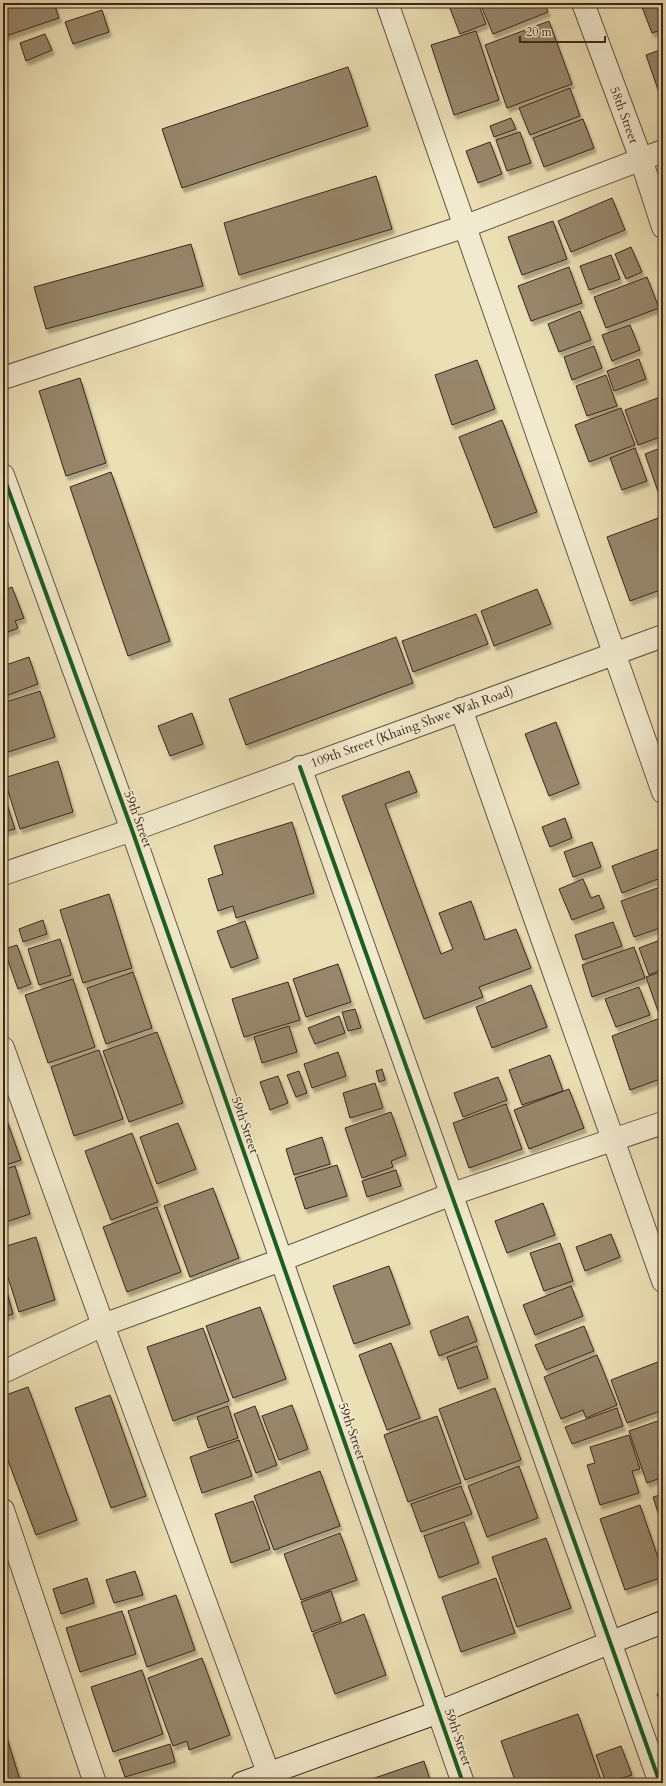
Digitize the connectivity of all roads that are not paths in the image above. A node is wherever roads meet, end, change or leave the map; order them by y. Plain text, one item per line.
1 (387, 3) edge
2 (583, 3) edge
3 (663, 151) edge
4 (640, 159) junction
5 (466, 226) junction
6 (663, 227) edge
7 (3, 378) edge
8 (3, 475) edge
9 (663, 636) edge
10 (614, 654) junction
11 (461, 709) junction
12 (300, 768) junction
13 (663, 792) edge
14 (132, 830) junction
15 (3, 874) edge
16 (3, 1048) edge
17 (663, 1123) edge
18 (613, 1140) junction
19 (452, 1194) junction
20 (281, 1260) junction
21 (663, 1281) edge
22 (103, 1325) junction
23 (3, 1372) edge
24 (3, 1510) edge
25 (663, 1622) edge
26 (609, 1643) junction
27 (439, 1712) junction
28 (270, 1778) edge
29 (95, 1783) edge
30 (242, 1783) edge
31 (464, 1783) edge
32 (660, 1783) edge

1 - 5 street
2 - 4 street, 58th Street
3 - 4 street
4 - 5 street
4 - 6 street, 58th Street
5 - 7 street
5 - 10 street
8 - 14 street, 59th Street
9 - 10 street, 109th Street (Khaing Shwe Wah Road)
10 - 11 street, 109th Street (Khaing Shwe Wah Road)
10 - 13 street
11 - 12 street, 109th Street (Khaing Shwe Wah Road)
11 - 18 street
12 - 14 street, 109th Street (Khaing Shwe Wah Road)
12 - 19 street
14 - 15 street, 109th Street (Khaing Shwe Wah Road)
14 - 20 street, 59th Street
16 - 22 street
17 - 18 street
18 - 19 street
18 - 21 street
19 - 20 street
19 - 26 street
20 - 22 street
20 - 27 street, 59th Street
22 - 23 street
22 - 28 street
24 - 29 street
25 - 26 street
26 - 27 street
26 - 32 street
27 - 28 street
27 - 31 street, 59th Street
28 - 30 street

